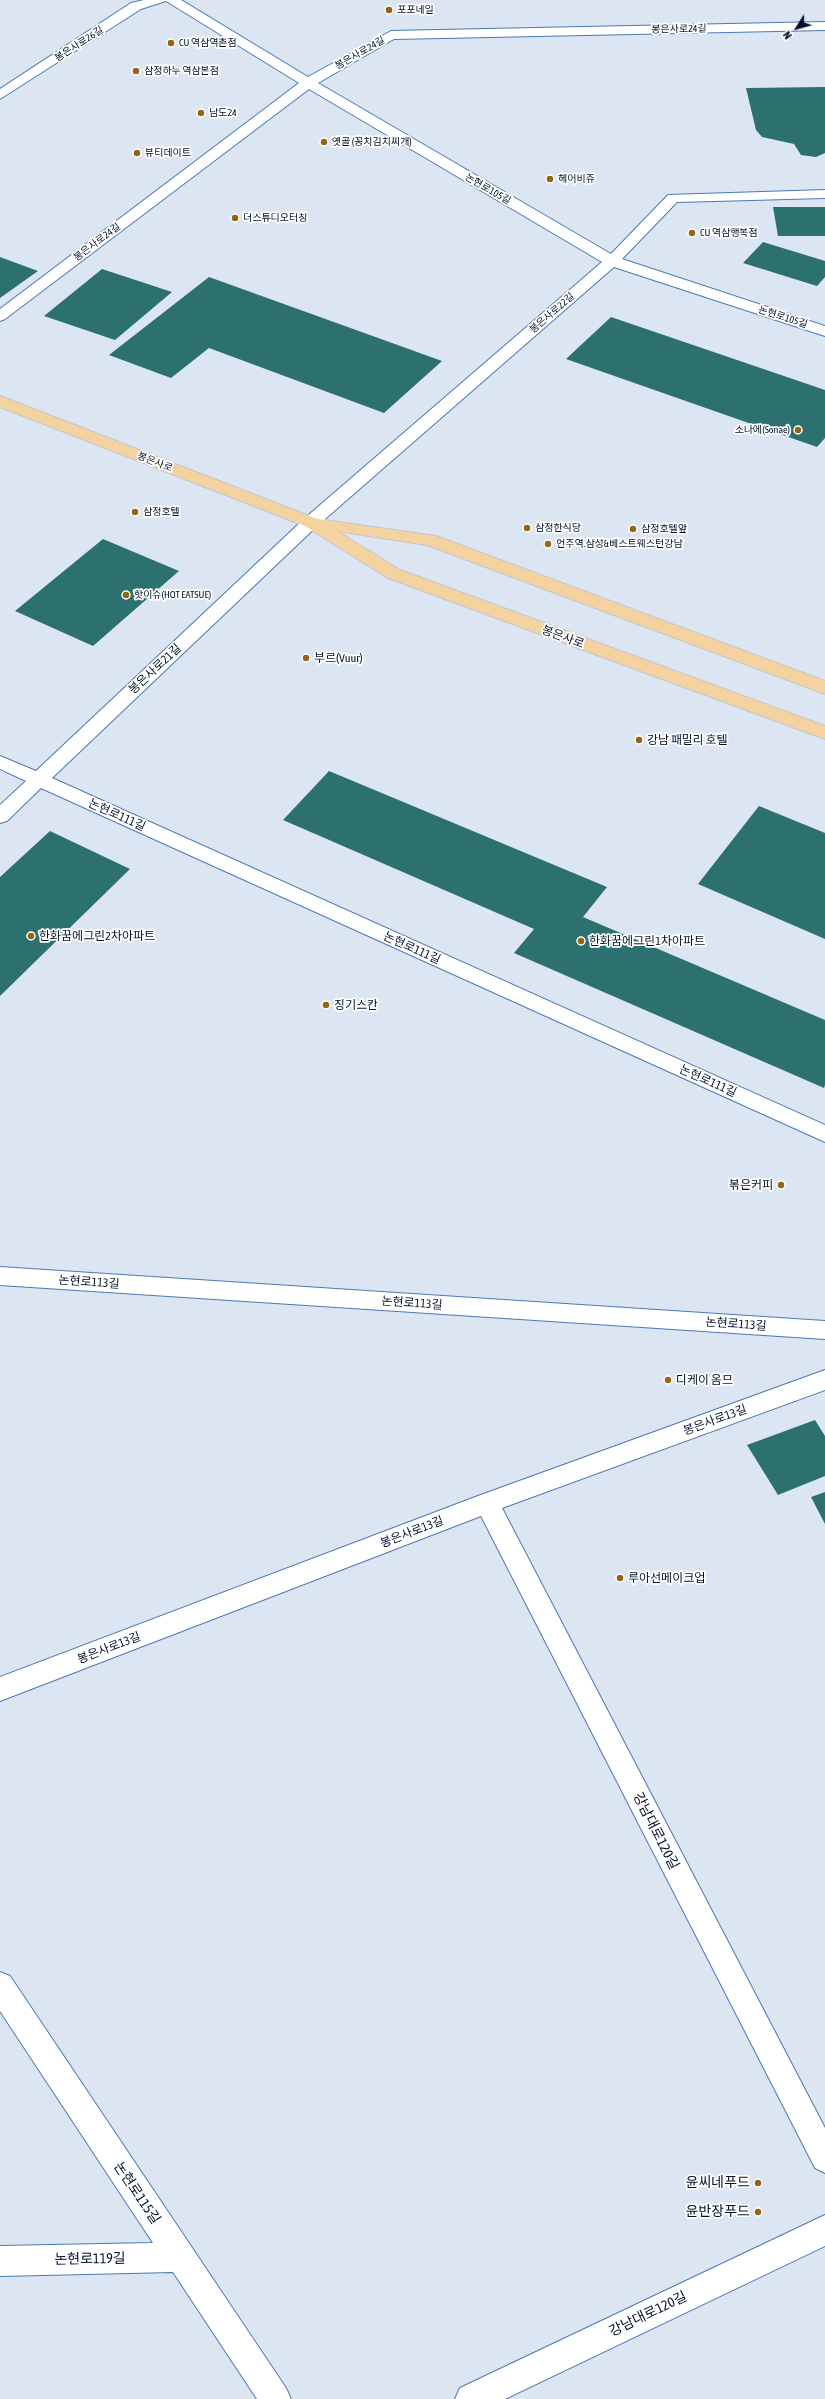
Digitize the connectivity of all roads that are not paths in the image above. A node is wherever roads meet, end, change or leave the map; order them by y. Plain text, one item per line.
1 (160, 0) edge
2 (172, 0) edge
3 (825, 26) edge
4 (308, 83) junction
5 (0, 95) edge
6 (825, 194) edge
7 (612, 261) junction
8 (0, 316) edge
9 (825, 331) edge
10 (0, 401) edge
11 (310, 522) junction
12 (825, 688) edge
13 (825, 733) edge
14 (0, 762) edge
15 (39, 779) junction
16 (0, 816) edge
17 (825, 1134) edge
18 (0, 1276) edge
19 (825, 1330) edge
20 (825, 1380) edge
21 (487, 1503) junction
22 (0, 1689) edge
23 (0, 1986) edge
24 (825, 2158) edge
25 (825, 2230) edge
26 (180, 2257) junction
27 (0, 2261) edge
28 (275, 2399) edge
29 (471, 2399) edge

1 - 5 street, 봉은사로26길
2 - 4 street, 논현로105길
3 - 4 street, 봉은사로24길
4 - 7 street, 논현로105길
4 - 8 street, 봉은사로24길
6 - 7 street, 봉은사로22길
7 - 9 street, 논현로105길
7 - 11 street, 봉은사로22길
10 - 11 main road, 봉은사로
11 - 12 main road, 봉은사로
11 - 13 main road, 봉은사로
11 - 15 street, 봉은사로21길
14 - 15 street, 논현로111길
15 - 16 street, 봉은사로21길
15 - 17 street, 논현로111길
18 - 19 street, 논현로113길
20 - 21 street, 봉은사로13길
21 - 22 street, 봉은사로13길
21 - 24 street, 강남대로120길
23 - 26 street, 논현로115길
25 - 29 street, 강남대로120길
26 - 27 street, 논현로119길
26 - 28 street, 논현로115길

